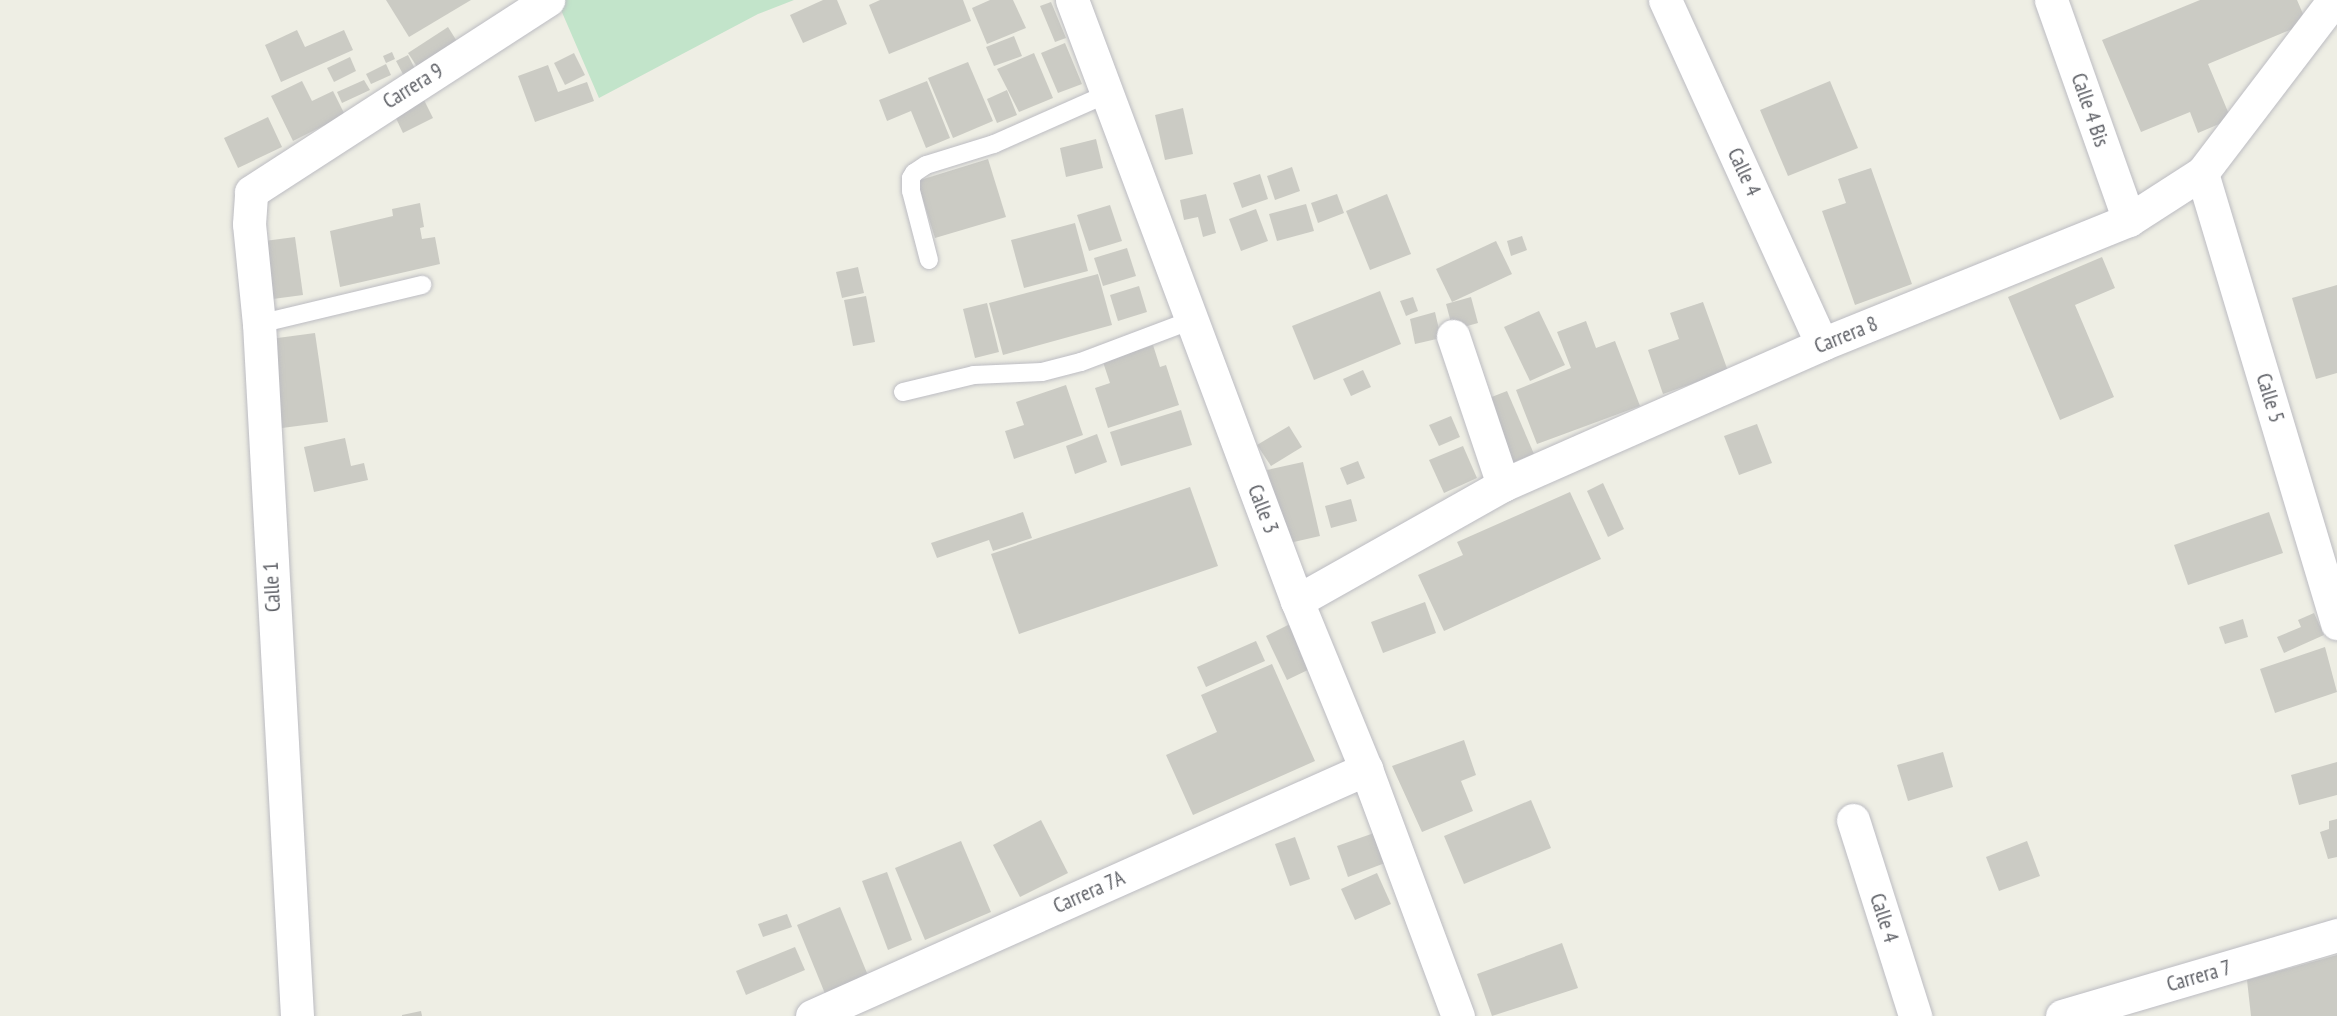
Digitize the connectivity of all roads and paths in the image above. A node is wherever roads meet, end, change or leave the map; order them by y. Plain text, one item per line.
1 (548, 0) edge
2 (1072, 0) edge
3 (1665, 0) edge
4 (2051, 0) edge
5 (2334, 0) edge
6 (1107, 94) junction
7 (277, 172) joint
8 (2202, 173) junction
9 (2129, 220) junction
10 (929, 260) dead end
11 (422, 285) dead end
12 (1192, 320) junction
13 (259, 324) junction
14 (1453, 336) dead end
15 (1822, 344) junction
16 (903, 392) dead end
17 (1503, 485) junction
18 (1297, 601) junction
19 (2337, 623) edge
20 (1366, 769) junction
21 (1853, 820) dead end
22 (2337, 935) edge
23 (297, 1016) edge
24 (812, 1016) edge
25 (1458, 1016) edge
26 (1915, 1016) edge
27 (2062, 1016) edge

1 - 7 street, Carrera 9
2 - 6 street, Calle 3
3 - 15 street, Calle 4
4 - 9 street, Calle 4 Bis
5 - 8 street, Carrera 8
6 - 10 lane
6 - 12 street, Calle 3
7 - 13 street, Calle 1
8 - 9 street, Carrera 8
8 - 19 street, Calle 5
9 - 15 street, Carrera 8
11 - 13 lane
12 - 16 lane
12 - 18 street, Calle 3
13 - 23 street, Calle 1
14 - 17 street
15 - 17 street, Carrera 8
17 - 18 street, Carrera 8
18 - 20 street, Calle 3
20 - 24 street, Carrera 7A
20 - 25 street, Calle 3
21 - 26 street, Calle 4
22 - 27 street, Carrera 7

